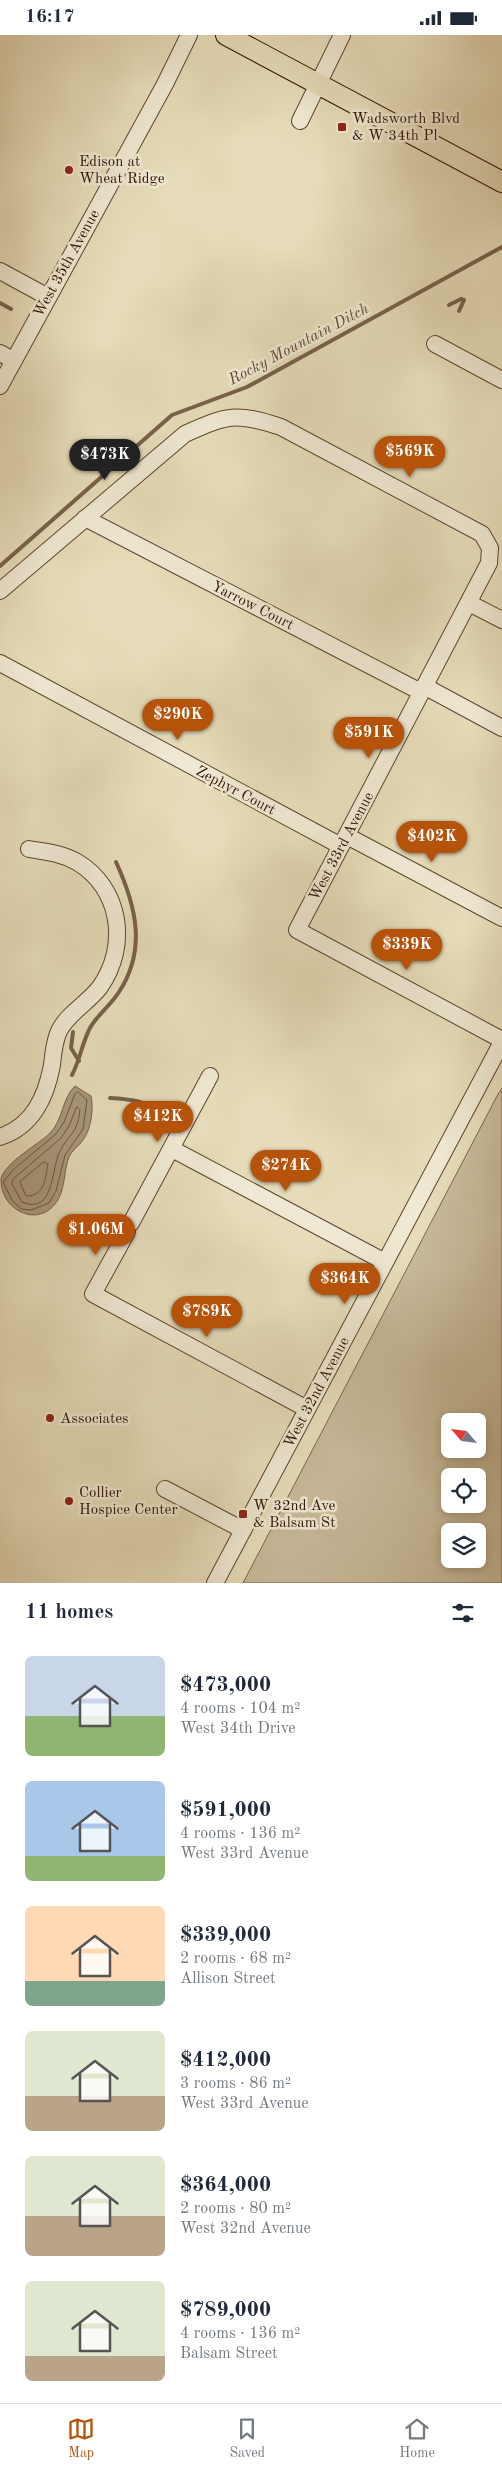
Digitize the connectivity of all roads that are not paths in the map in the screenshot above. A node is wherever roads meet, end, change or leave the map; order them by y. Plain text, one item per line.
1 (189, 35) edge
2 (226, 35) edge
3 (342, 35) edge
4 (317, 83) junction
5 (300, 121) dead end
6 (502, 182) edge
7 (0, 271) edge
8 (48, 297) junction
9 (435, 344) dead end
10 (7, 356) edge
11 (502, 380) edge
12 (0, 386) edge
13 (85, 517) junction
14 (0, 591) edge
15 (469, 603) junction
16 (502, 621) edge
17 (0, 663) edge
18 (423, 689) junction
19 (502, 728) edge
20 (344, 841) junction
21 (29, 849) dead end
22 (502, 918) edge
23 (502, 1041) edge
24 (210, 1077) dead end
25 (0, 1137) edge
26 (172, 1149) junction
27 (385, 1262) junction
28 (307, 1409) junction
29 (165, 1489) dead end
30 (243, 1531) junction
31 (214, 1583) edge

1 - 8 street, West 35th Avenue
2 - 4 main road
3 - 4 street
4 - 5 street
4 - 6 main road
7 - 8 street
8 - 10 street, West 35th Avenue
9 - 11 street
10 - 12 street, West 35th Avenue
13 - 14 street
13 - 15 street, West 33rd Avenue
13 - 18 street, Yarrow Court
15 - 16 street
15 - 18 street, West 33rd Avenue
17 - 20 street, Zephyr Court
18 - 19 street, Yarrow Court
18 - 20 street, West 33rd Avenue
20 - 22 street, Zephyr Court
20 - 23 street, West 33rd Avenue
21 - 25 street
23 - 27 street, West 32nd Avenue
24 - 26 street
26 - 27 street
26 - 28 street
27 - 28 street, West 32nd Avenue
28 - 30 street, West 32nd Avenue
29 - 30 street
30 - 31 street, West 32nd Avenue

